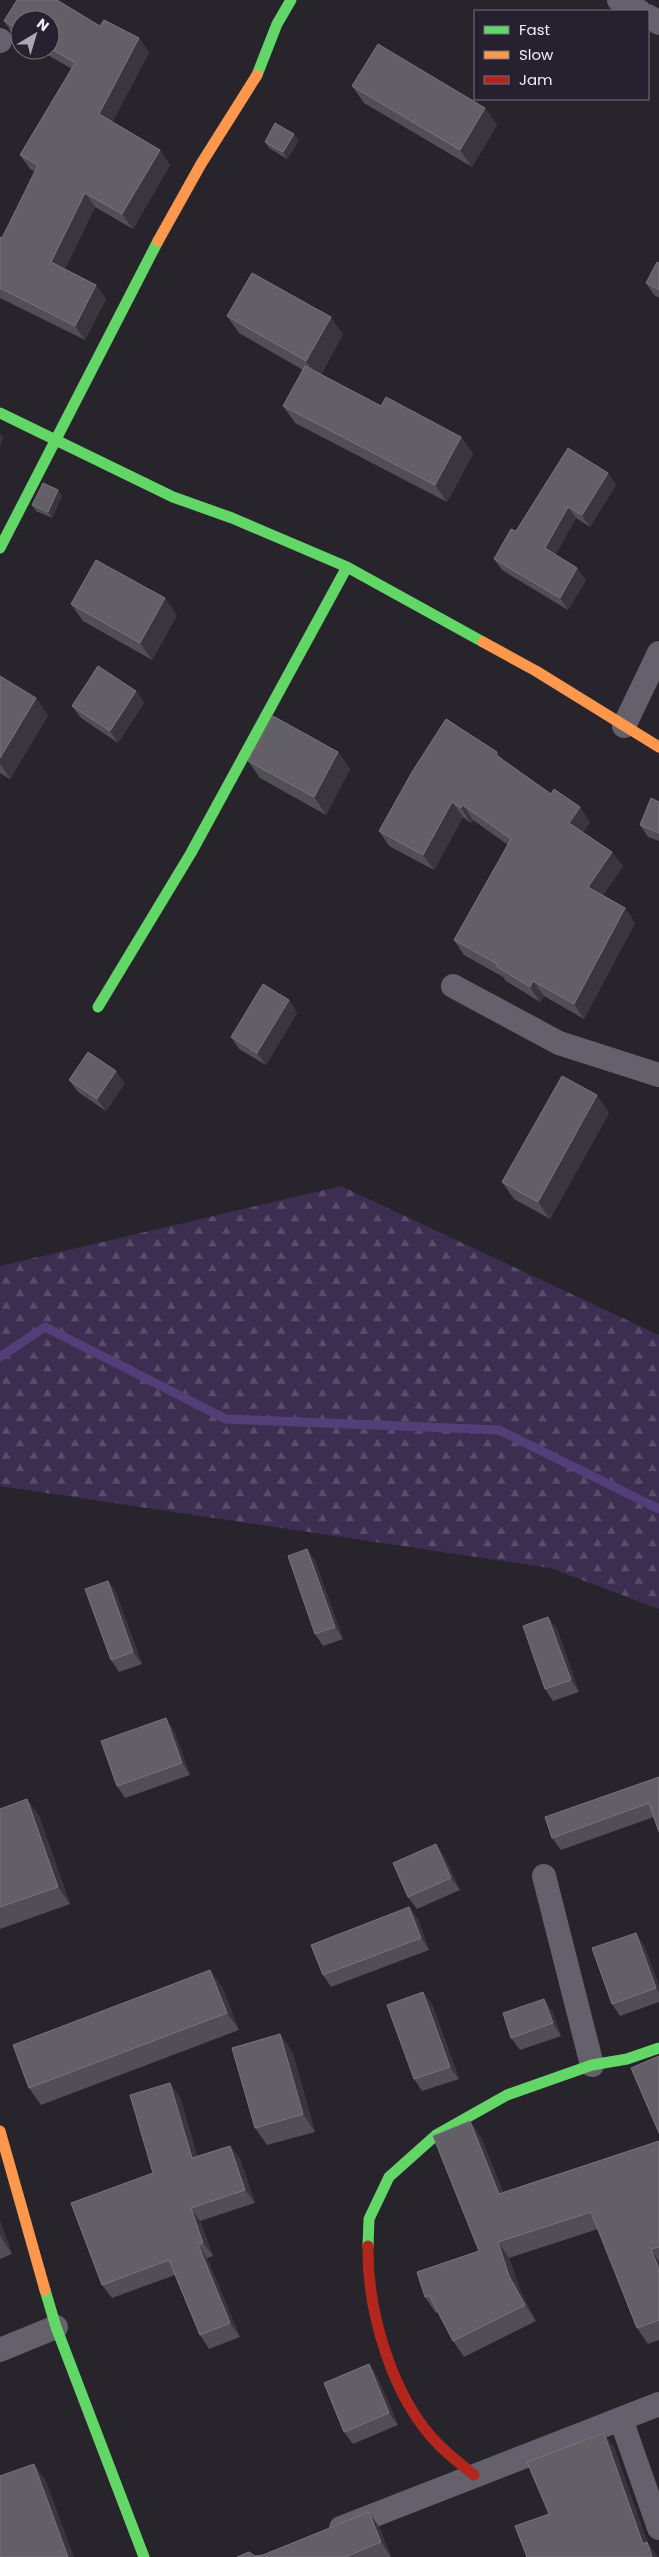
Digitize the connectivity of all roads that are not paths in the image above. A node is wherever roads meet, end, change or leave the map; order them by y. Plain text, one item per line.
1 (291, 0) edge
2 (619, 0) edge
3 (637, 10) edge
4 (0, 413) edge
5 (54, 440) junction
6 (0, 548) edge
7 (347, 567) junction
8 (659, 652) edge
9 (624, 726) junction
10 (659, 748) edge
11 (453, 986) dead end
12 (98, 1007) dead end
13 (659, 1075) edge
14 (544, 1876) dead end
15 (659, 2048) edge
16 (592, 2065) junction
17 (0, 2131) edge
18 (56, 2327) junction
19 (0, 2350) edge
20 (659, 2404) edge
21 (621, 2419) junction
22 (474, 2475) junction
23 (659, 2528) edge
24 (323, 2535) edge
25 (144, 2557) edge

1 - 5 street
2 - 3 street
4 - 5 street
5 - 6 street
5 - 7 street
7 - 9 street
7 - 12 street
8 - 9 street
9 - 10 street
11 - 13 street
14 - 16 street
15 - 16 street
16 - 22 street
17 - 18 street
18 - 19 street
18 - 25 street
20 - 21 street
21 - 22 street
21 - 23 street
22 - 24 street

